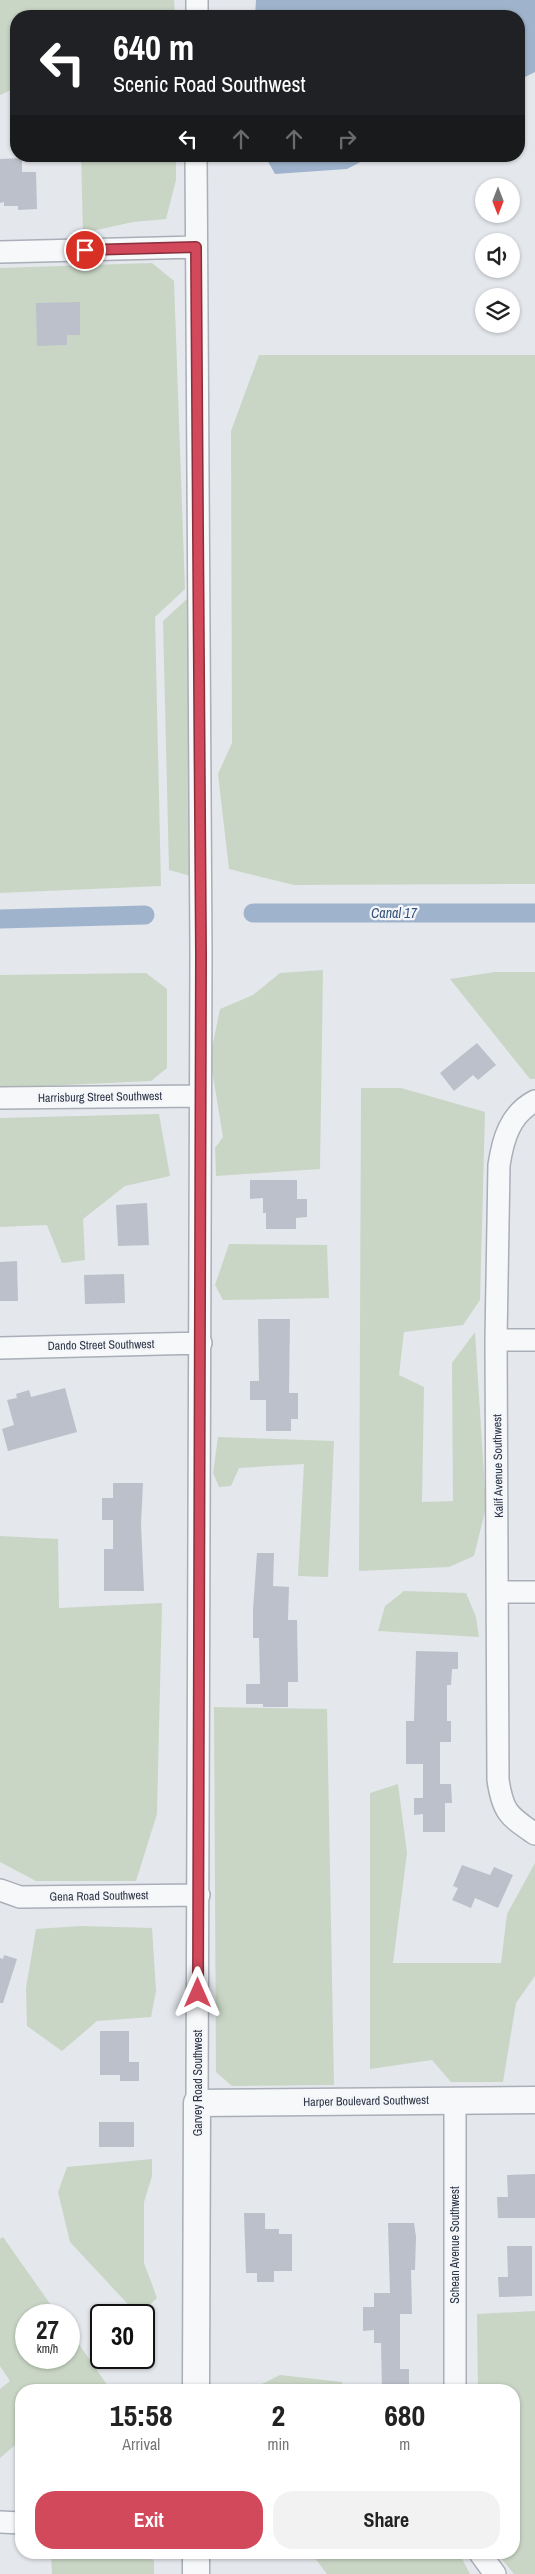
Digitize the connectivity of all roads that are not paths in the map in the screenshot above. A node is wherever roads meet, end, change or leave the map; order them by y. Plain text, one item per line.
1 (196, 162) edge
2 (196, 247) junction
3 (0, 252) edge
4 (200, 1096) junction
5 (0, 1098) edge
6 (535, 1101) edge
7 (496, 1340) junction
8 (535, 1340) edge
9 (201, 1343) junction
10 (0, 1348) edge
11 (499, 1592) junction
12 (535, 1592) edge
13 (535, 1834) edge
14 (0, 1890) edge
15 (199, 1895) junction
16 (456, 2100) junction
17 (535, 2100) edge
18 (197, 2103) junction
19 (196, 2384) edge
20 (456, 2384) edge
21 (0, 2522) edge
22 (15, 2523) edge
23 (196, 2559) edge
24 (484, 2559) edge
25 (196, 2574) edge
26 (495, 2574) edge

1 - 2 street, Garvey Road Southwest
2 - 3 street
2 - 4 street, Garvey Road Southwest
4 - 5 street, Harrisburg Street Southwest
4 - 9 street, Garvey Road Southwest
6 - 7 street, Kalif Avenue Southwest
7 - 8 street
7 - 11 street, Kalif Avenue Southwest
9 - 10 street, Dando Street Southwest
9 - 15 street, Garvey Road Southwest
11 - 12 street
11 - 13 street, Kalif Avenue Southwest
14 - 15 street, Gena Road Southwest
15 - 18 street, Garvey Road Southwest
16 - 17 street, Harper Boulevard Southwest
16 - 18 street, Harper Boulevard Southwest
16 - 20 street, Schean Avenue Southwest
18 - 19 street, Garvey Road Southwest
21 - 22 street
23 - 25 street
24 - 26 street

